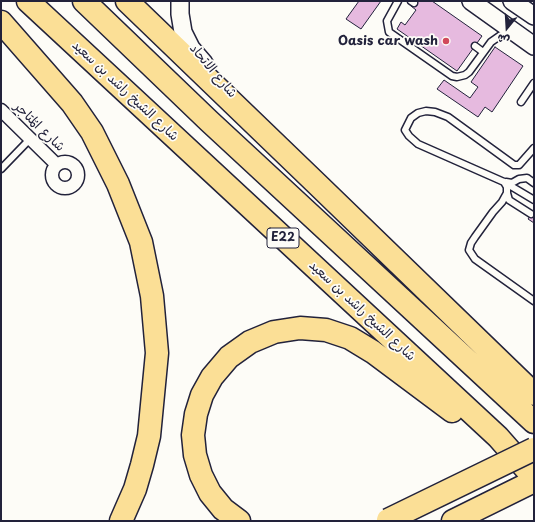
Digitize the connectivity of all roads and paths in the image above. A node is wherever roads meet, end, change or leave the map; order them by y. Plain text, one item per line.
1 (28, 1) edge
2 (84, 1) edge
3 (127, 1) edge
4 (180, 1) edge
5 (398, 1) edge
6 (471, 1) edge
7 (512, 1) edge
8 (534, 16) edge
9 (1, 22) edge
10 (513, 31) junction
11 (475, 46) dead end
12 (534, 46) edge
13 (483, 52) junction
14 (534, 83) edge
15 (521, 102) dead end
16 (1, 110) edge
17 (247, 116) junction
18 (30, 138) junction
19 (534, 148) edge
20 (58, 164) dead end
21 (1, 169) edge
22 (504, 182) junction
23 (534, 183) edge
24 (507, 193) junction
25 (534, 200) edge
26 (531, 214) dead end
27 (534, 301) edge
28 (534, 394) edge
29 (534, 422) edge
30 (498, 437) junction
31 (534, 449) edge
32 (534, 479) edge
33 (385, 520) edge
34 (121, 521) edge
35 (239, 521) edge
36 (453, 521) edge

1 - 30 highway, شارع الشيخ راشد بن سعيد / E22
2 - 29 highway, E22
3 - 17 highway
4 - 17 main road, شارع الاتحاد
5 - 13 lane
6 - 10 main road
7 - 8 main road
9 - 34 highway
10 - 12 main road
10 - 13 lane
11 - 13 lane
14 - 15 lane
16 - 18 street, شارع المُتاجر
17 - 28 highway
18 - 20 street, شارع المُتاجر
18 - 21 lane
19 - 22 lane
22 - 23 lane
22 - 24 lane
22 - 25 lane
24 - 26 lane
24 - 27 lane
30 - 32 highway, شارع الشيخ راشد بن سعيد / E22
30 - 35 highway
31 - 33 highway, bridge
32 - 36 highway

